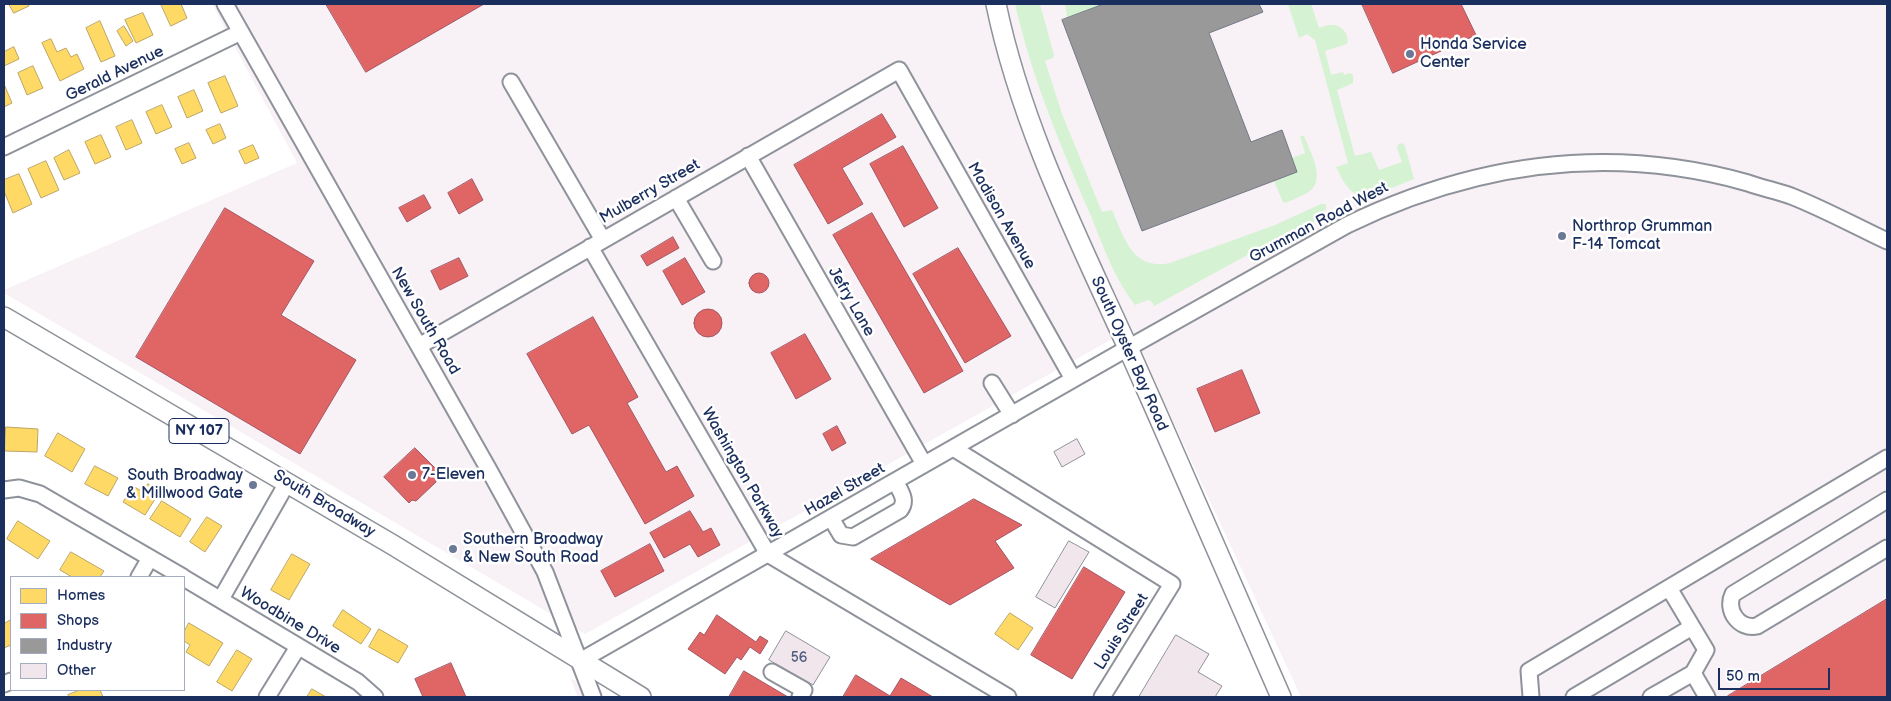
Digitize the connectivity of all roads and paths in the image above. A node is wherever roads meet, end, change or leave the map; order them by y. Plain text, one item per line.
1 (225, 4) edge
2 (996, 4) edge
3 (241, 32) junction
4 (899, 70) joint
5 (511, 82) dead end
6 (4, 147) edge
7 (748, 156) junction
8 (676, 198) junction
9 (1887, 241) edge
10 (596, 243) junction
11 (714, 261) dead end
12 (4, 317) edge
13 (419, 346) junction
14 (1128, 348) junction
15 (1073, 379) junction
16 (992, 383) dead end
17 (1012, 415) junction
18 (953, 448) junction
19 (1887, 458) edge
20 (924, 464) junction
21 (895, 481) junction
22 (287, 483) junction
23 (4, 490) edge
24 (870, 496) junction
25 (1887, 500) edge
26 (832, 518) junction
27 (883, 519) junction
28 (1887, 548) edge
29 (768, 554) junction
30 (150, 558) junction
31 (139, 576) edge
32 (180, 576) edge
33 (185, 579) edge
34 (1669, 588) junction
35 (221, 599) junction
36 (1692, 627) junction
37 (298, 647) junction
38 (580, 661) junction
39 (772, 672) dead end
40 (1693, 672) junction
41 (267, 697) edge
42 (374, 697) edge
43 (593, 697) edge
44 (640, 697) edge
45 (800, 697) edge
46 (1008, 697) edge
47 (1102, 697) edge
48 (1281, 697) edge
49 (1531, 697) edge
50 (1574, 697) edge
51 (1651, 697) edge
52 (1707, 697) edge

1 - 3 street, New South Road
2 - 14 main road, South Oyster Bay Road
3 - 6 street, Gerald Avenue
3 - 13 street, New South Road
4 - 7 street, Mulberry Street
4 - 15 street, Madison Avenue
5 - 10 street, Washington Parkway
7 - 8 street, Mulberry Street
7 - 20 street, Jefry Lane
8 - 10 street, Mulberry Street
8 - 11 street
9 - 14 street, Grumman Road West
10 - 13 street, Mulberry Street
10 - 29 street, Washington Parkway
12 - 22 main road, South Broadway / NY 107
13 - 38 street, New South Road
14 - 15 street, Hazel Street
14 - 48 main road, South Oyster Bay Road
15 - 17 street, Hazel Street
16 - 17 street
17 - 18 street, Hazel Street
18 - 20 street, Hazel Street
18 - 47 street, Louis Street
19 - 34 street
20 - 21 street, Hazel Street
21 - 24 street, Hazel Street
21 - 27 street
22 - 35 street
22 - 38 main road, South Broadway / NY 107
23 - 30 street, Woodbine Drive
24 - 26 street, Hazel Street
24 - 27 street
25 - 28 street
26 - 27 street
26 - 29 street, Hazel Street
29 - 38 street, Hazel Street
29 - 46 street, Washington Parkway
30 - 31 street
30 - 32 street, Woodbine Drive
33 - 35 street, Woodbine Drive
34 - 36 street
34 - 49 street
35 - 37 street, Woodbine Drive
36 - 40 street
36 - 50 street
37 - 41 street
37 - 42 street, Woodbine Drive
38 - 43 street, New South Road
38 - 44 main road, South Broadway / NY 107
39 - 45 street
40 - 51 street
40 - 52 street

